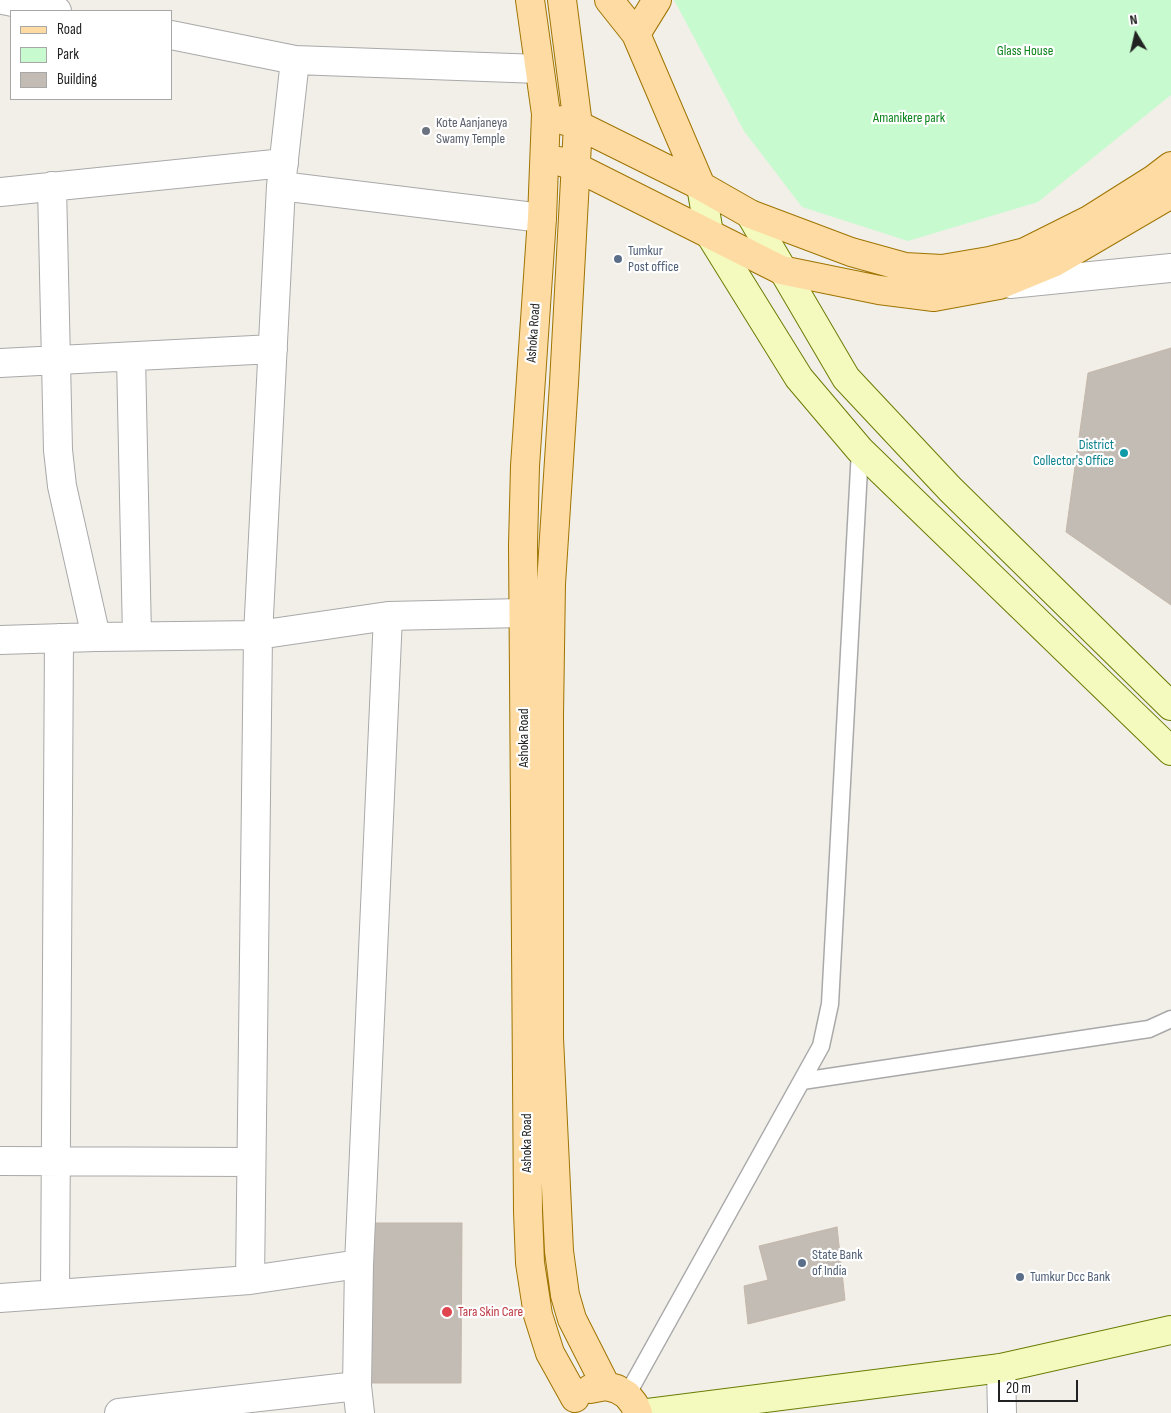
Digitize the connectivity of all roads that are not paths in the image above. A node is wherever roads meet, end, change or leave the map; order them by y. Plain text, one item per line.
1 (3, 0) edge
2 (530, 0) edge
3 (562, 0) edge
4 (610, 0) edge
5 (657, 0) edge
6 (53, 10) edge
7 (636, 34) junction
8 (172, 35) edge
9 (295, 60) junction
10 (539, 69) junction
11 (546, 114) junction
12 (578, 125) junction
13 (545, 157) junction
14 (576, 166) junction
15 (1171, 166) edge
16 (283, 174) junction
17 (52, 186) junction
18 (701, 186) junction
19 (0, 192) edge
20 (1171, 194) edge
21 (750, 214) junction
22 (542, 218) junction
23 (709, 233) junction
24 (1171, 268) edge
25 (781, 270) junction
26 (994, 273) junction
27 (273, 350) junction
28 (131, 357) junction
29 (56, 360) junction
30 (0, 363) edge
31 (860, 450) junction
32 (523, 613) junction
33 (388, 616) junction
34 (258, 635) junction
35 (137, 636) junction
36 (96, 637) junction
37 (60, 638) junction
38 (0, 640) edge
39 (1171, 706) edge
40 (1171, 751) edge
41 (1171, 1019) edge
42 (802, 1081) junction
43 (0, 1161) edge
44 (55, 1162) junction
45 (251, 1162) junction
46 (359, 1264) junction
47 (250, 1280) junction
48 (55, 1294) junction
49 (0, 1298) edge
50 (1171, 1330) edge
51 (1001, 1368) junction
52 (357, 1386) junction
53 (624, 1398) edge
54 (571, 1406) edge
55 (120, 1413) edge
56 (360, 1413) edge
57 (648, 1413) edge
58 (1002, 1413) edge

1 - 6 street
2 - 10 main road, Ashoka Road
3 - 12 main road, Ashoka Road
4 - 7 main road
5 - 7 main road
7 - 18 main road
8 - 9 street
9 - 10 street
9 - 16 street
10 - 11 main road, Ashoka Road
11 - 12 main road
11 - 13 main road, Ashoka Road
12 - 14 main road, Ashoka Road
12 - 18 main road
13 - 14 main road
13 - 22 main road, Ashoka Road
14 - 23 main road
14 - 53 main road, Ashoka Road
15 - 26 main road
16 - 17 street
16 - 22 street
16 - 27 street
17 - 19 street
17 - 29 street
18 - 21 main road
18 - 23 main road
20 - 26 main road
21 - 25 main road
21 - 26 main road
22 - 32 main road, Ashoka Road
23 - 25 main road
23 - 31 main road
24 - 26 street
25 - 26 main road
25 - 39 main road
27 - 28 street
27 - 34 street
28 - 29 street
28 - 35 street
29 - 30 street
29 - 36 street
31 - 40 main road
31 - 42 lane
32 - 33 street
32 - 54 main road, Ashoka Road
33 - 34 street
33 - 46 street
34 - 35 street
34 - 45 street
35 - 36 street
36 - 37 street
37 - 38 street
37 - 44 street
41 - 42 lane
42 - 53 lane
43 - 44 street
44 - 45 street
44 - 48 street
45 - 47 street
46 - 47 street
46 - 52 street
47 - 48 street
48 - 49 street
50 - 51 main road
51 - 57 main road
51 - 58 street
52 - 55 street
52 - 56 street
53 - 54 main road

